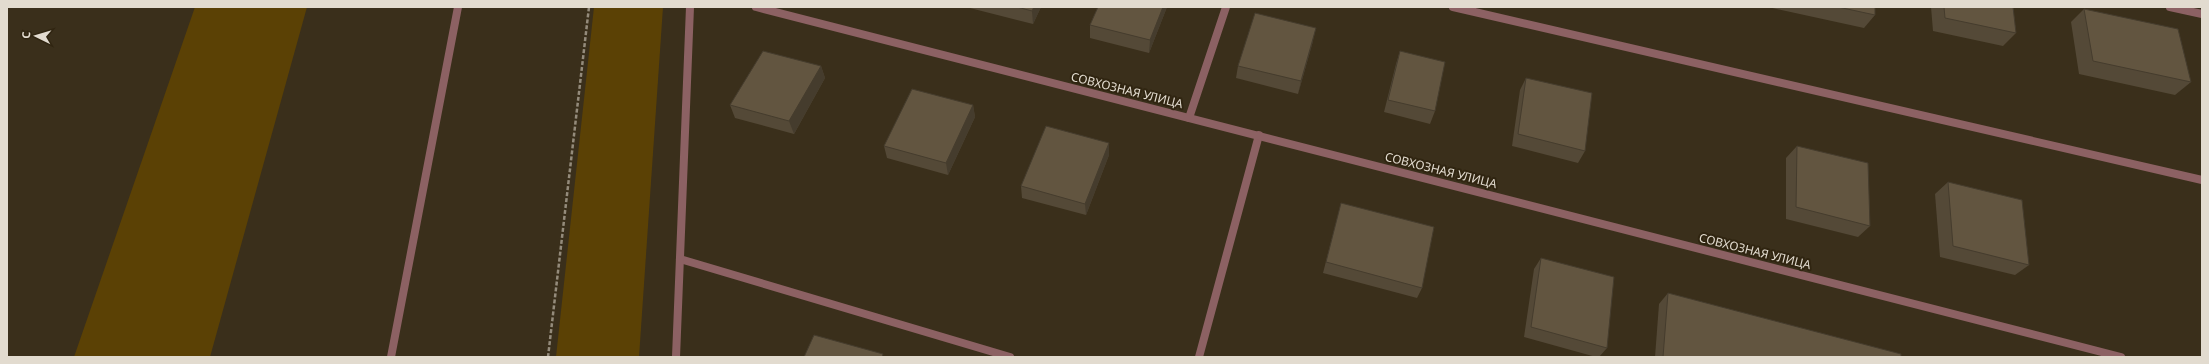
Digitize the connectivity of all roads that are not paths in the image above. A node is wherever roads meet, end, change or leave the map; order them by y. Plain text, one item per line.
1 (458, 7) edge
2 (690, 7) edge
3 (756, 7) edge
4 (1226, 7) edge
5 (1453, 7) edge
6 (2170, 7) edge
7 (2202, 14) edge
8 (1189, 118) junction
9 (1259, 135) junction
10 (2202, 180) edge
11 (680, 259) junction
12 (391, 357) edge
13 (676, 357) edge
14 (1010, 357) edge
15 (1199, 357) edge
16 (2121, 357) edge

1 - 12 street
2 - 11 street
3 - 8 street, СОВХОЗНАЯ УЛИЦА
4 - 8 street
5 - 10 street
6 - 7 street
8 - 9 street, СОВХОЗНАЯ УЛИЦА
9 - 15 street
9 - 16 street, СОВХОЗНАЯ УЛИЦА
11 - 13 street
11 - 14 street

